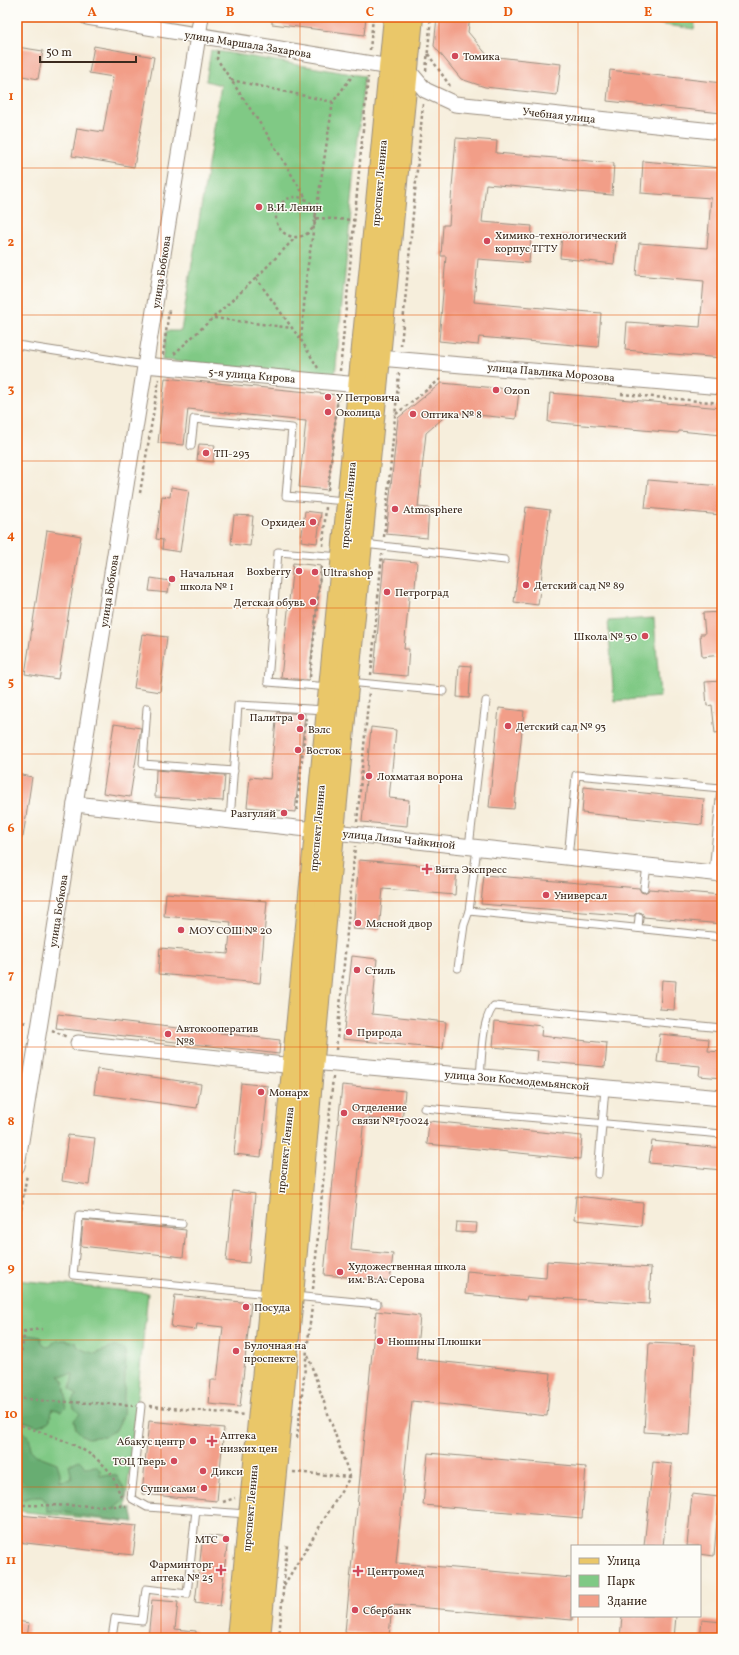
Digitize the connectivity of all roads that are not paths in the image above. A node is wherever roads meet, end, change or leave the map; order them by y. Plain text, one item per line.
1 (87, 17) edge
2 (201, 17) edge
3 (395, 17) edge
4 (412, 17) edge
5 (198, 36) junction
6 (382, 66) junction
7 (722, 132) edge
8 (17, 345) edge
9 (381, 354) junction
10 (146, 365) junction
11 (342, 383) junction
12 (722, 387) edge
13 (375, 401) junction
14 (191, 446) dead end
15 (338, 501) junction
16 (361, 544) junction
17 (332, 556) junction
18 (505, 560) dead end
19 (339, 685) junction
20 (444, 691) dead end
21 (486, 701) dead end
22 (147, 708) dead end
23 (328, 711) junction
24 (234, 771) junction
25 (75, 804) junction
26 (230, 821) junction
27 (325, 831) junction
28 (473, 847) junction
29 (568, 858) junction
30 (647, 866) junction
31 (718, 874) edge
32 (644, 888) dead end
33 (469, 911) junction
34 (640, 917) dead end
35 (638, 928) junction
36 (722, 937) edge
37 (458, 968) dead end
38 (722, 1028) edge
39 (78, 1042) dead end
40 (300, 1059) junction
41 (480, 1077) junction
42 (606, 1088) junction
43 (722, 1098) edge
44 (424, 1108) dead end
45 (602, 1124) junction
46 (722, 1134) edge
47 (17, 1166) edge
48 (598, 1174) dead end
49 (182, 1224) dead end
50 (292, 1296) junction
51 (377, 1304) dead end
52 (141, 1406) dead end
53 (196, 1510) junction
54 (249, 1514) junction
55 (112, 1638) edge
56 (238, 1638) edge
57 (259, 1638) edge

1 - 5 street, улица Маршала Захарова
2 - 5 street, улица Бобкова
3 - 6 main road, проспект Ленина
4 - 6 main road, проспект Ленина
5 - 6 street, улица Маршала Захарова
5 - 10 street, улица Бобкова
6 - 7 street, Учебная улица
6 - 9 main road, проспект Ленина
8 - 10 lane
9 - 11 main road, проспект Ленина
9 - 12 street, улица Павлика Морозова
9 - 13 main road, проспект Ленина
10 - 11 street, 5-я улица Кирова
10 - 25 street, улица Бобкова
11 - 13 main road
11 - 15 main road, проспект Ленина
13 - 16 main road, проспект Ленина
14 - 15 lane
15 - 17 main road, проспект Ленина
16 - 18 lane
16 - 19 main road, проспект Ленина
17 - 19 main road, проспект Ленина
17 - 19 lane
19 - 20 lane
19 - 23 main road, проспект Ленина
19 - 27 main road, проспект Ленина
21 - 28 lane
22 - 24 lane
23 - 24 lane
23 - 27 main road, проспект Ленина
24 - 26 lane
25 - 26 street, улица Лизы Чайкиной
25 - 47 street, улица Бобкова
26 - 27 street, улица Лизы Чайкиной
27 - 28 street, улица Лизы Чайкиной
27 - 40 main road, проспект Ленина
28 - 29 street, улица Лизы Чайкиной
28 - 33 lane
29 - 30 street, улица Лизы Чайкиной
29 - 31 lane
30 - 31 street, улица Лизы Чайкиной
30 - 32 lane
33 - 35 lane
33 - 37 lane
34 - 35 lane
35 - 36 lane
38 - 41 lane
39 - 40 street, улица Зои Космодемьянской
40 - 41 street, улица Зои Космодемьянской
40 - 50 main road, проспект Ленина
41 - 42 street, улица Зои Космодемьянской
42 - 43 street, улица Зои Космодемьянской
42 - 45 lane
44 - 45 lane
45 - 46 lane
45 - 48 lane
49 - 50 lane
50 - 51 lane
50 - 54 main road, проспект Ленина
50 - 57 main road, проспект Ленина
52 - 53 lane
53 - 54 lane
53 - 55 lane
54 - 56 main road, проспект Ленина

